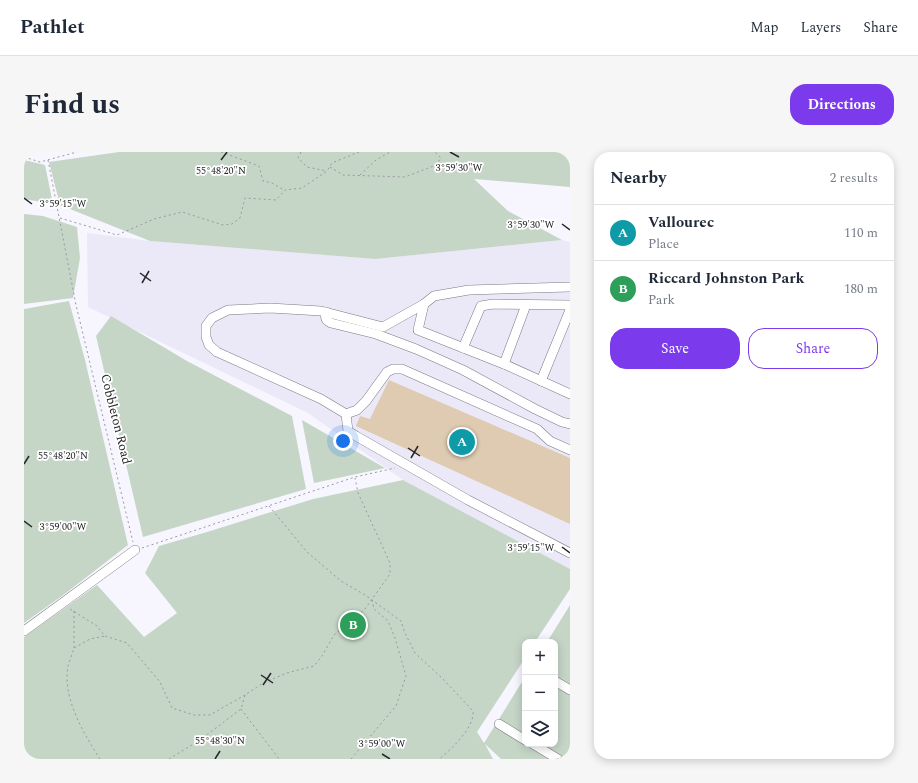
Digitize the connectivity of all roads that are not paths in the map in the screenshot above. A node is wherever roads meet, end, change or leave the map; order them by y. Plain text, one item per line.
1 (570, 287) edge
2 (424, 304) junction
3 (526, 305) junction
4 (570, 305) edge
5 (570, 310) edge
6 (326, 312) junction
7 (463, 348) junction
8 (504, 364) junction
9 (541, 381) junction
10 (570, 394) edge
11 (346, 414) junction
12 (570, 424) edge
13 (570, 450) edge
14 (135, 550) road end
15 (570, 553) edge
16 (24, 631) edge
17 (558, 683) edge
18 (570, 690) edge
19 (499, 724) dead end
20 (522, 738) edge
21 (538, 747) edge
22 (558, 759) edge

1 - 2 lane
2 - 6 lane
2 - 7 lane
3 - 4 lane
3 - 7 lane
3 - 8 lane
5 - 9 lane
6 - 11 lane
6 - 12 lane
7 - 8 lane
8 - 9 lane
9 - 10 lane
11 - 13 lane
11 - 15 lane
14 - 16 lane
17 - 18 lane
19 - 20 lane
21 - 22 lane

